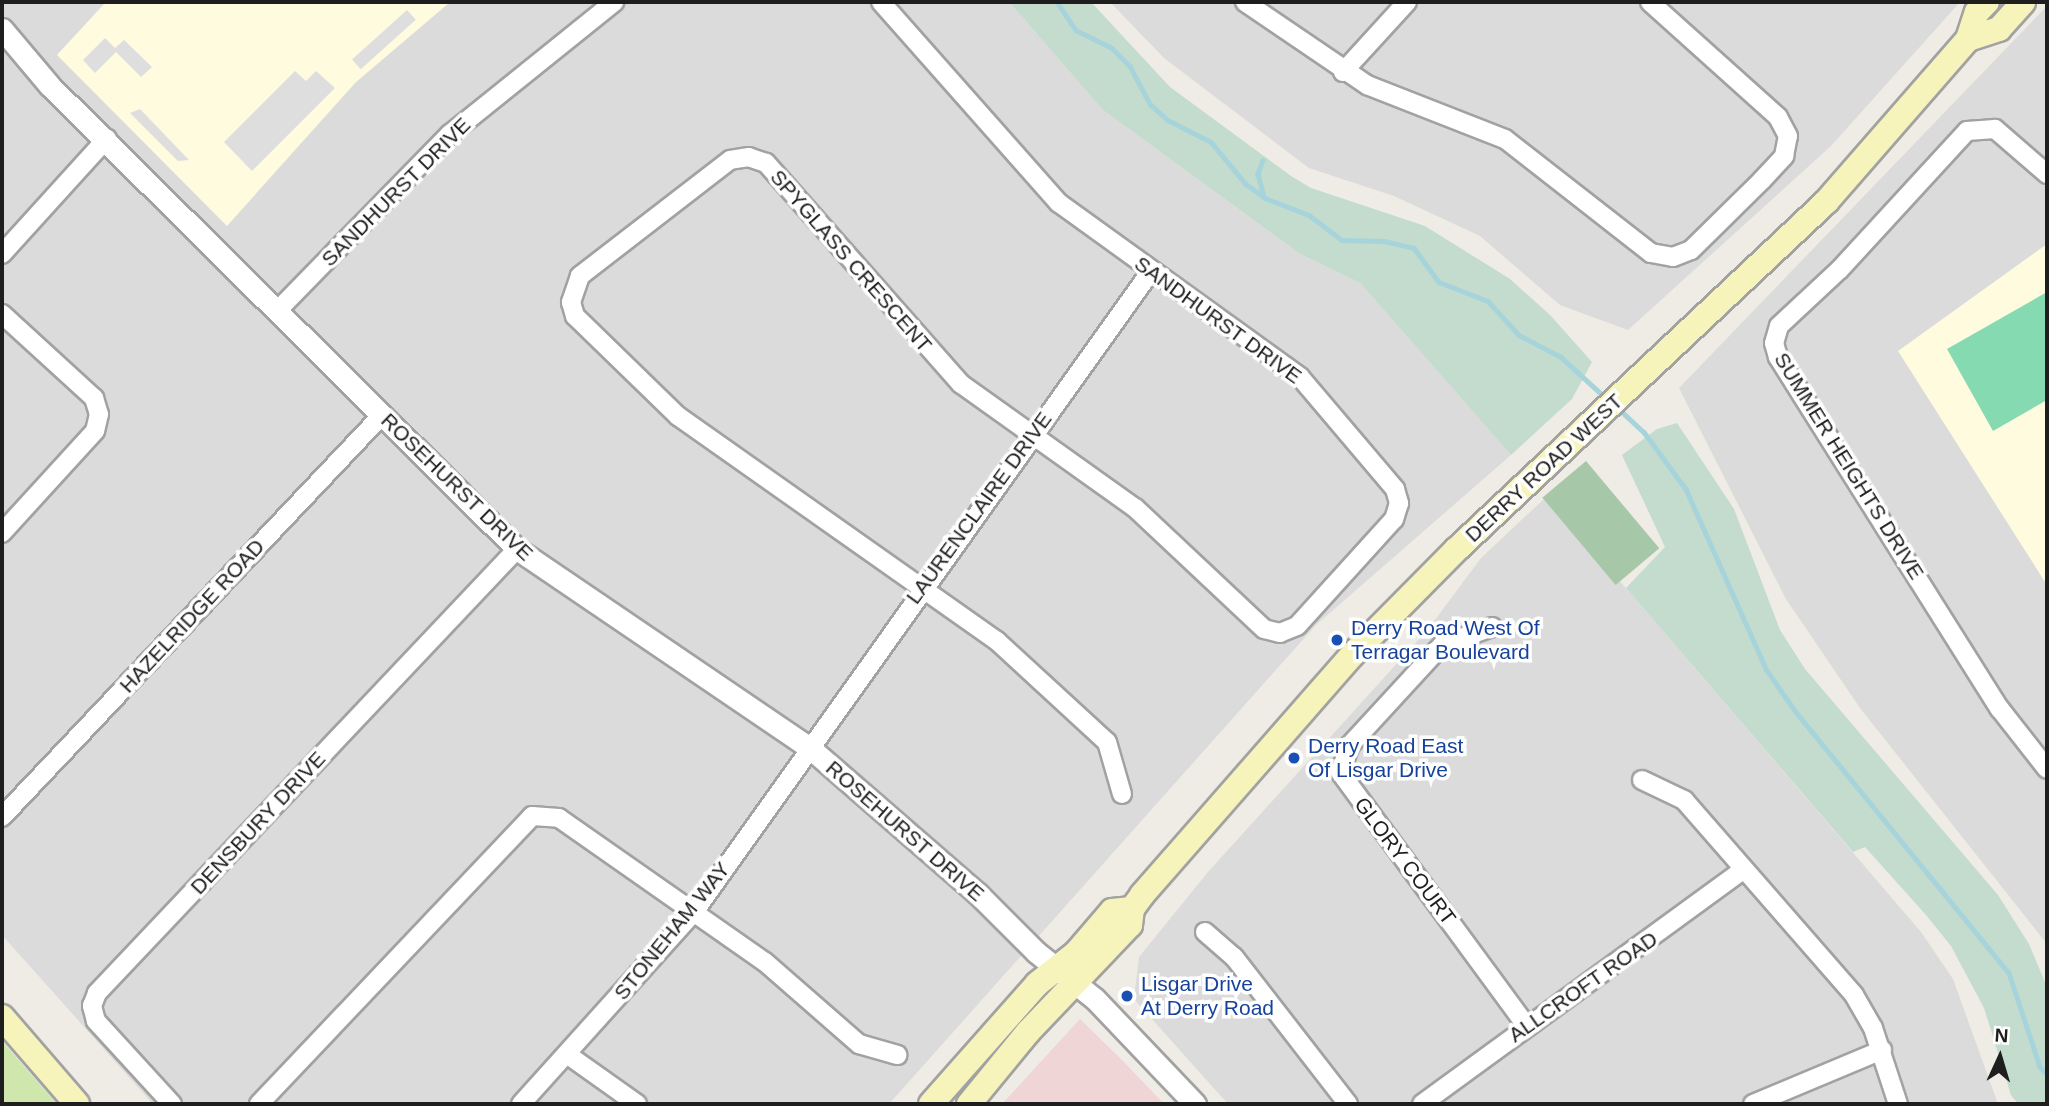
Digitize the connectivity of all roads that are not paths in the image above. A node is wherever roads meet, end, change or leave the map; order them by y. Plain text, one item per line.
1 (614, 2) edge
2 (881, 2) edge
3 (1245, 2) edge
4 (1407, 2) edge
5 (1650, 2) edge
6 (1987, 2) edge
7 (2023, 2) edge
8 (2, 29) edge
9 (1968, 39) junction
10 (1343, 72) junction
11 (107, 138) junction
12 (2047, 174) edge
13 (2, 254) edge
14 (1151, 271) junction
15 (279, 309) junction
16 (2, 314) edge
17 (382, 415) junction
18 (1032, 433) junction
19 (2, 533) edge
20 (517, 550) junction
21 (921, 588) junction
22 (1492, 627) dead end
23 (810, 748) junction
24 (2047, 769) edge
25 (1642, 780) dead end
26 (1122, 794) dead end
27 (2, 817) edge
28 (1743, 870) junction
29 (1132, 909) junction
30 (694, 912) junction
31 (1205, 932) dead end
32 (1057, 969) junction
33 (1077, 984) junction
34 (2, 1017) edge
35 (1527, 1025) junction
36 (1882, 1050) junction
37 (568, 1055) junction
38 (897, 1055) dead end
39 (1432, 1101) edge
40 (77, 1104) edge
41 (172, 1104) edge
42 (258, 1104) edge
43 (521, 1104) edge
44 (637, 1104) edge
45 (931, 1104) edge
46 (969, 1104) edge
47 (1195, 1104) edge
48 (1348, 1104) edge
49 (1753, 1104) edge
50 (1898, 1104) edge

1 - 15 street, SANDHURST DRIVE
2 - 14 street, SANDHURST DRIVE
3 - 10 street
4 - 10 street
5 - 10 street
6 - 9 main road, DERRY ROAD WEST
7 - 9 main road, DERRY ROAD WEST
8 - 11 street, ROSEHURST DRIVE
9 - 29 main road, DERRY ROAD WEST
11 - 13 street
11 - 15 street, ROSEHURST DRIVE
12 - 24 street, SUMMER HEIGHTS DRIVE
14 - 18 street, LAURENCLAIRE DRIVE
14 - 18 street, SANDHURST DRIVE
15 - 17 street, ROSEHURST DRIVE
16 - 19 street
17 - 20 street, ROSEHURST DRIVE
17 - 27 street, HAZELRIDGE ROAD
18 - 21 street, LAURENCLAIRE DRIVE
18 - 21 street, SPYGLASS CRESCENT
20 - 23 street, ROSEHURST DRIVE
20 - 41 street, DENSBURY DRIVE
21 - 23 street, LAURENCLAIRE DRIVE
21 - 26 street, SPYGLASS CRESCENT
22 - 35 street, GLORY COURT
23 - 30 street, STONEHAM WAY
23 - 32 street, ROSEHURST DRIVE
25 - 28 street
28 - 35 street, ALLCROFT ROAD
28 - 36 street
29 - 32 main road, DERRY ROAD WEST
29 - 33 main road, DERRY ROAD WEST
30 - 37 street, STONEHAM WAY
30 - 38 street
30 - 42 street
31 - 48 street
32 - 33 street, ROSEHURST DRIVE
32 - 45 main road, DERRY ROAD WEST
33 - 46 main road, DERRY ROAD WEST
33 - 47 street, ROSEHURST DRIVE
34 - 40 main road
35 - 39 street, ALLCROFT ROAD
36 - 49 street
36 - 50 street
37 - 43 street, STONEHAM WAY
37 - 44 street

